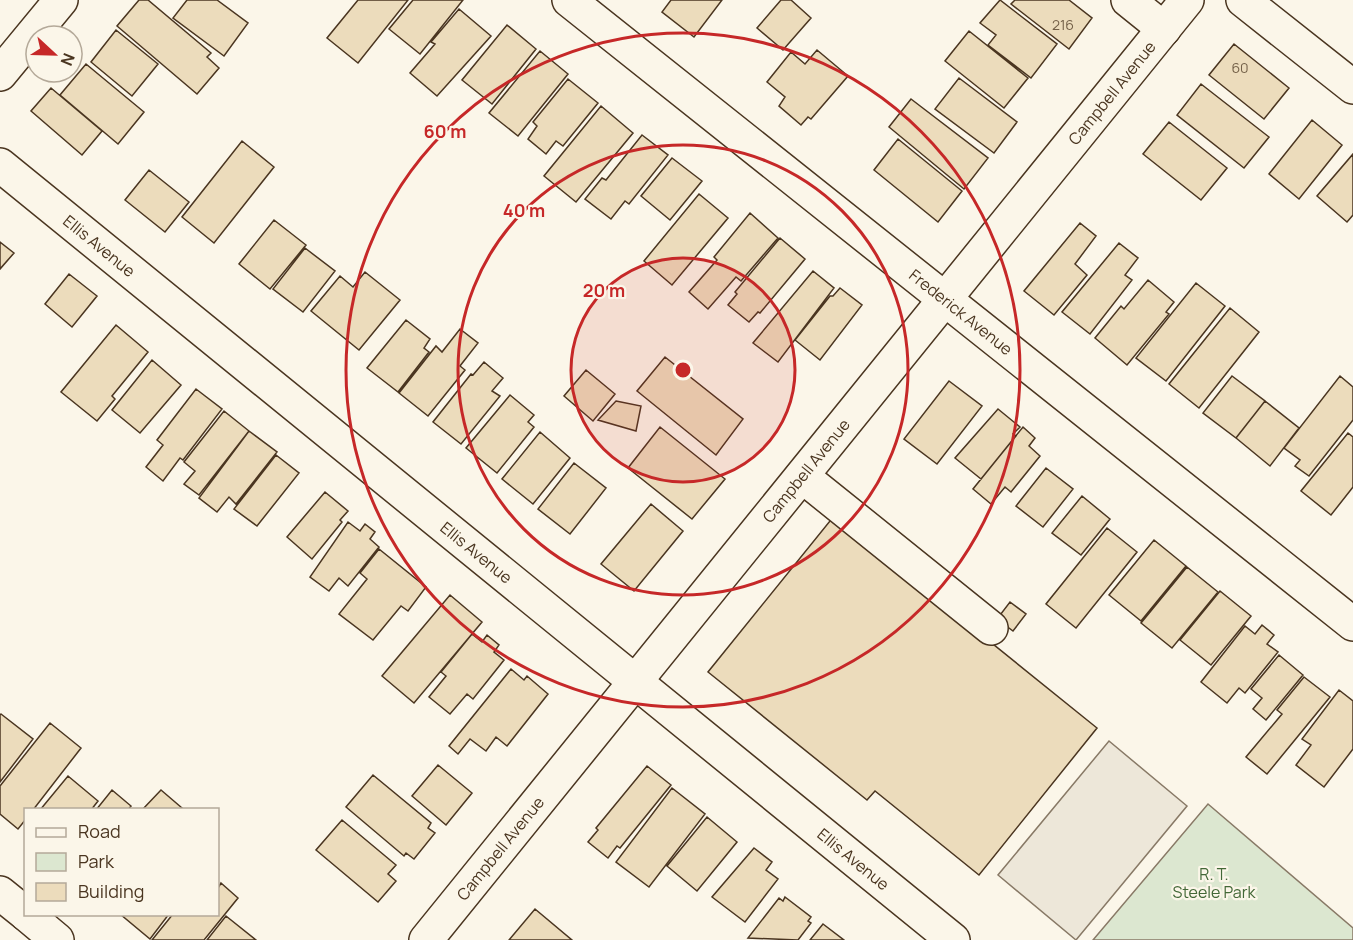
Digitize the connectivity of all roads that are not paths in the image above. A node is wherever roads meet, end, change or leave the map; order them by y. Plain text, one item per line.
1 (61, 0) edge
2 (569, 0) edge
3 (1128, 0) edge
4 (1187, 0) edge
5 (1243, 0) edge
6 (1164, 29) junction
7 (0, 74) edge
8 (1353, 87) edge
9 (0, 165) edge
10 (947, 299) junction
11 (802, 476) junction
12 (1353, 624) edge
13 (991, 628) dead end
14 (634, 682) junction
15 (0, 893) edge
16 (24, 912) edge
17 (28, 916) edge
18 (57, 940) edge
19 (426, 940) edge
20 (953, 940) edge

1 - 7 street
2 - 10 street, Frederick Avenue
3 - 6 street
4 - 6 street, Campbell Avenue
5 - 8 street
6 - 10 street, Campbell Avenue
9 - 14 street, Ellis Avenue
10 - 11 street, Campbell Avenue
10 - 12 street, Frederick Avenue
11 - 13 street
11 - 14 street, Campbell Avenue
14 - 19 street, Campbell Avenue
14 - 20 street, Ellis Avenue
15 - 16 street
17 - 18 street

